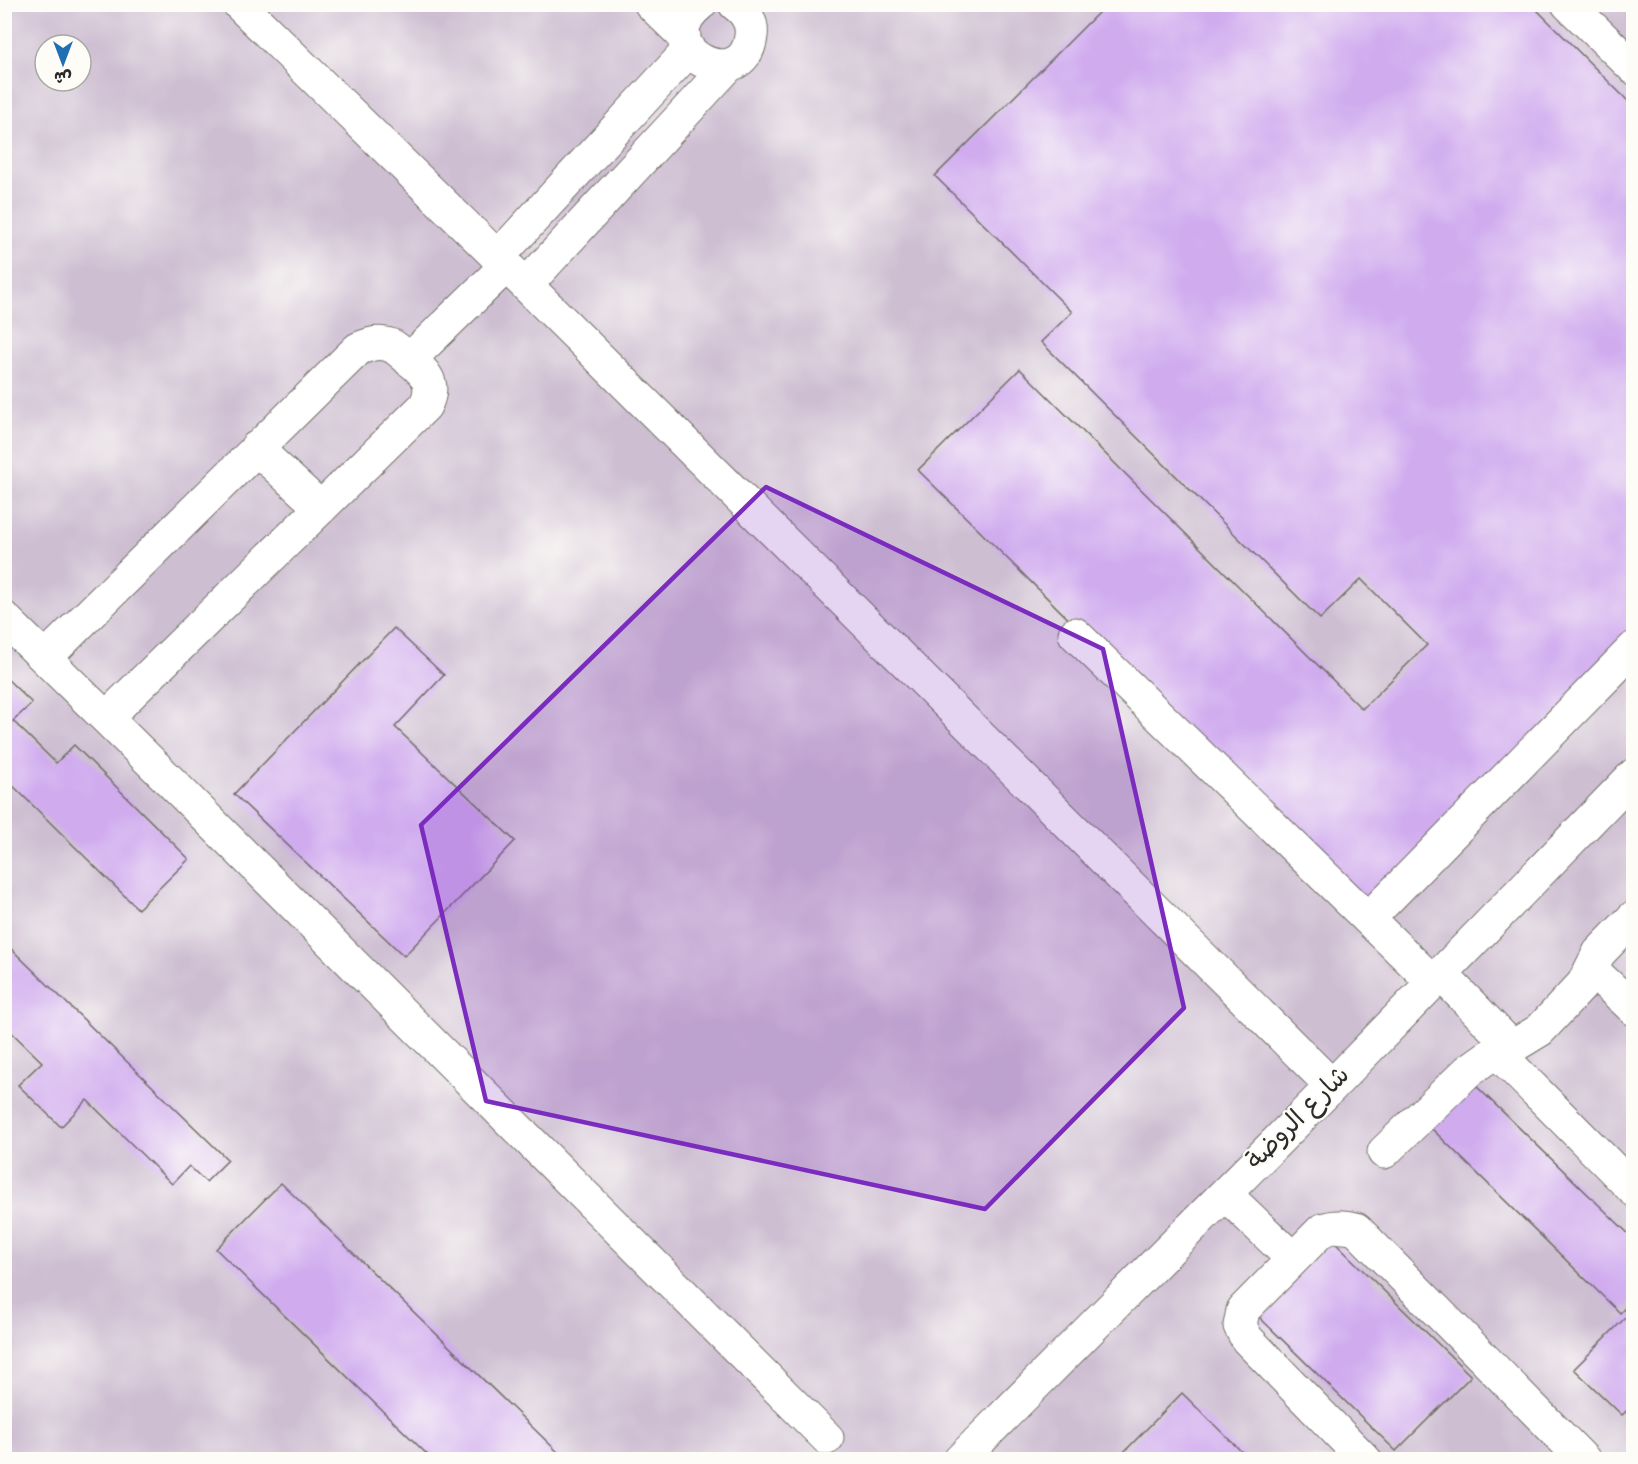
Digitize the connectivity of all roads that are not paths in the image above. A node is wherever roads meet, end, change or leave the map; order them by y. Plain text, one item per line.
1 (239, 4) edge
2 (651, 4) edge
3 (700, 4) edge
4 (1568, 4) edge
5 (746, 8) edge
6 (686, 43) junction
7 (729, 64) junction
8 (1634, 68) edge
9 (510, 270) junction
10 (409, 360) junction
11 (256, 448) junction
12 (321, 508) junction
13 (4, 618) edge
14 (1075, 634) dead end
15 (1634, 648) edge
16 (45, 658) junction
17 (106, 718) junction
18 (1634, 775) edge
19 (1634, 917) edge
20 (1368, 919) junction
21 (1591, 969) junction
22 (1437, 978) junction
23 (1634, 1010) edge
24 (1504, 1049) junction
25 (1332, 1086) junction
26 (1384, 1152) dead end
27 (1634, 1190) edge
28 (1225, 1194) junction
29 (1293, 1259) junction
30 (827, 1438) dead end
31 (960, 1460) edge
32 (1365, 1460) edge
33 (1584, 1460) edge

1 - 9 street
2 - 6 street
3 - 6 street
4 - 8 street
5 - 7 street
6 - 7 street
6 - 9 street
7 - 9 street
9 - 10 street
9 - 25 street
10 - 11 street
10 - 12 street
11 - 12 street
11 - 16 street
12 - 17 street
13 - 16 street
14 - 20 street
15 - 20 street
16 - 17 street
17 - 30 street
18 - 22 street, شارع الروضة
19 - 21 street
20 - 22 street
21 - 23 street
21 - 24 street
22 - 24 street
22 - 25 street, شارع الروضة
24 - 26 street
24 - 27 street
25 - 28 street, شارع الروضة
28 - 29 street
28 - 31 street, شارع الروضة
29 - 32 street
29 - 33 street

